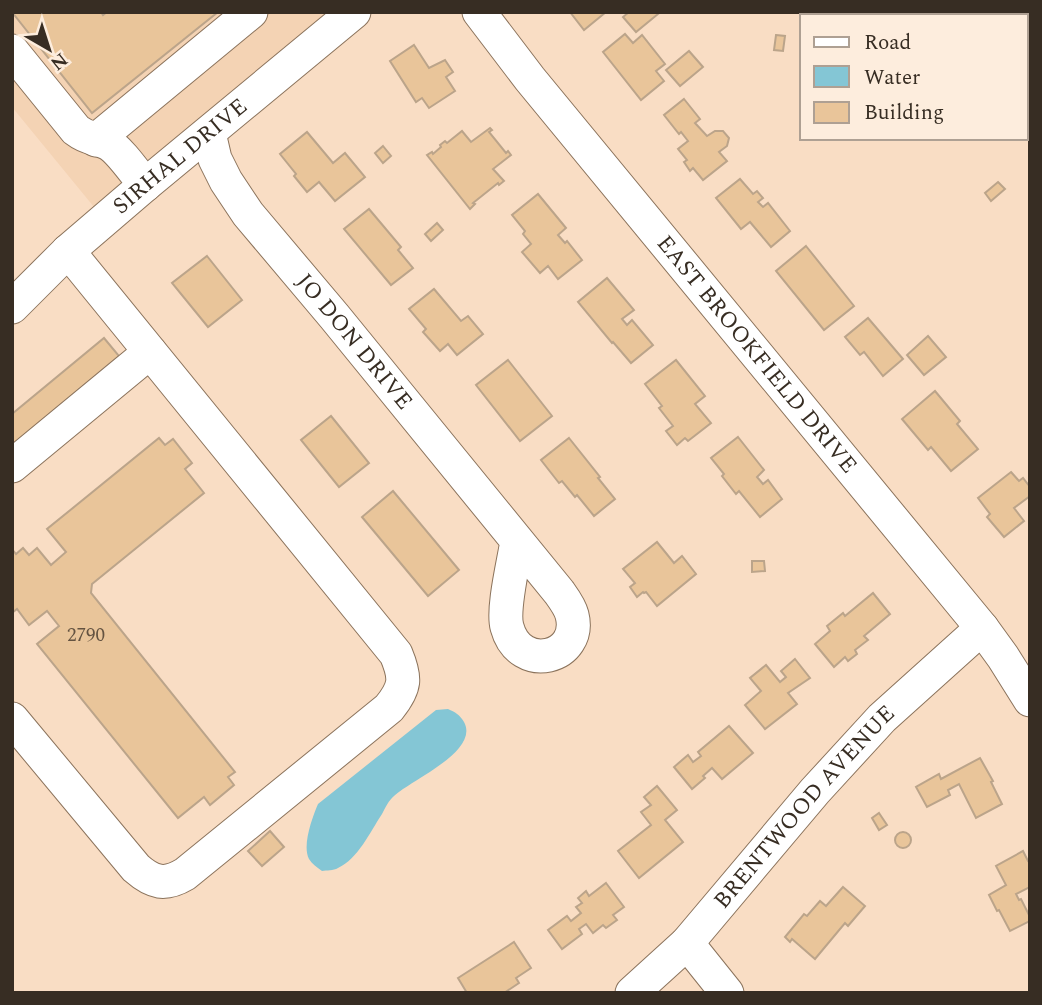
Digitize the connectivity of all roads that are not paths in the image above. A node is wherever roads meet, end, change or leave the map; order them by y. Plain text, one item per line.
1 (251, 12) edge
2 (354, 12) edge
3 (479, 12) edge
4 (12, 51) edge
5 (209, 133) junction
6 (96, 140) junction
7 (145, 186) junction
8 (68, 251) junction
9 (12, 307) edge
10 (150, 352) junction
11 (12, 466) edge
12 (517, 541) dead end
13 (982, 628) junction
14 (1030, 700) edge
15 (12, 719) edge
16 (687, 943) junction
17 (632, 993) edge
18 (727, 993) edge

1 - 6 street
2 - 5 street, SIRHAL DRIVE
3 - 13 street, EAST BROOKFIELD DRIVE
4 - 6 street
5 - 7 street, SIRHAL DRIVE
5 - 12 street, JO DON DRIVE
6 - 7 street
7 - 8 street, SIRHAL DRIVE
8 - 9 street, SIRHAL DRIVE
8 - 10 street
10 - 11 street
10 - 15 street
13 - 14 street, EAST BROOKFIELD DRIVE
13 - 16 street, BRENTWOOD AVENUE
16 - 17 street, BRENTWOOD AVENUE
16 - 18 street

